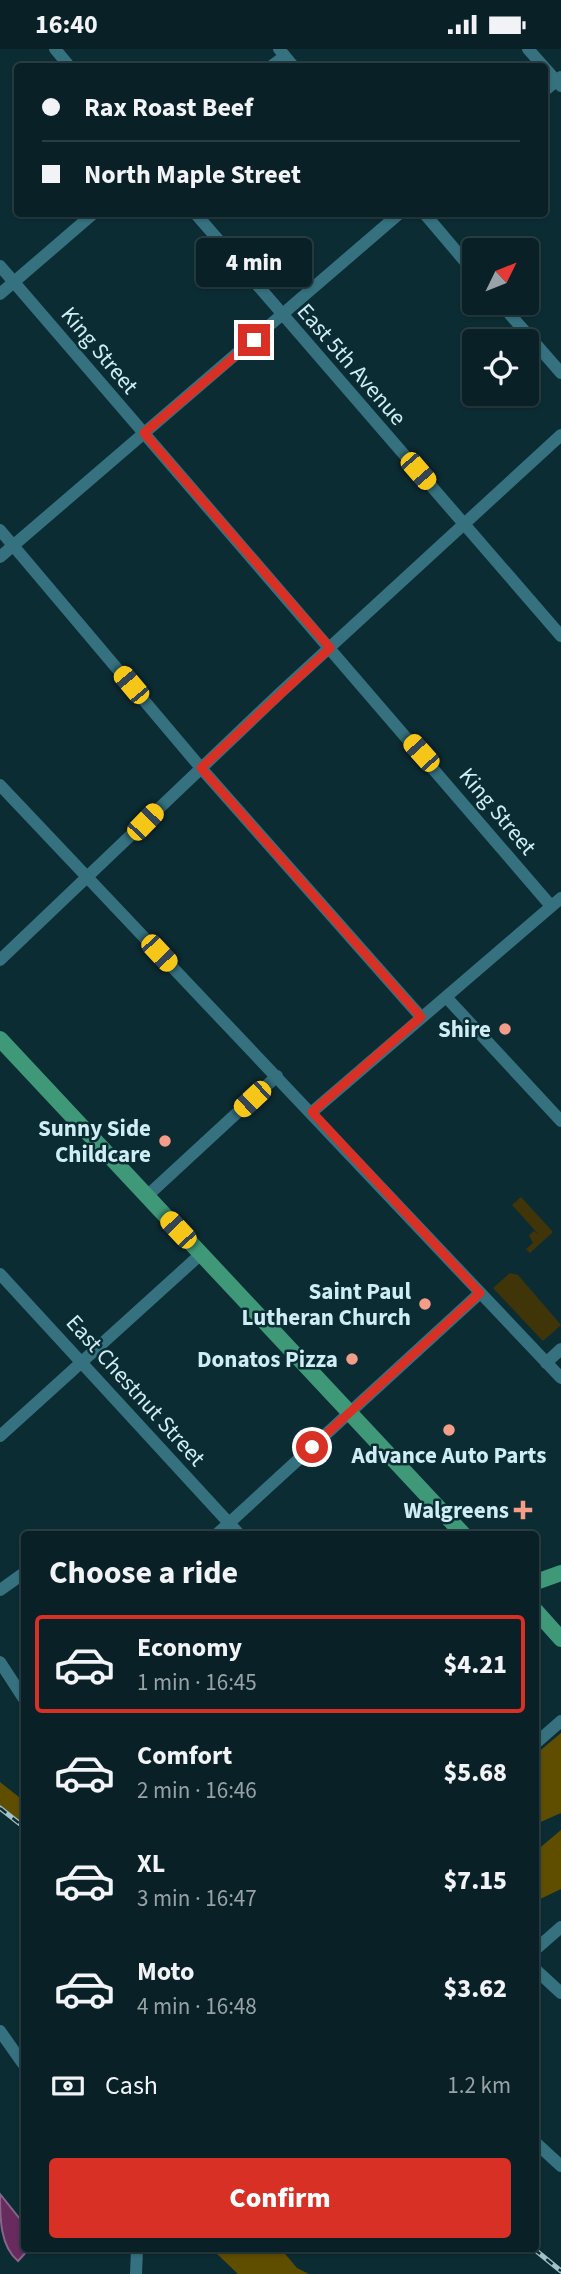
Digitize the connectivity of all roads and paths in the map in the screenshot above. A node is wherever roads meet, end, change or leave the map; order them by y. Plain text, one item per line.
1 (55, 49) edge
2 (528, 49) edge
3 (66, 63) edge
4 (540, 63) edge
5 (89, 217) edge
6 (198, 217) edge
7 (395, 217) edge
8 (427, 217) edge
9 (462, 258) edge
10 (0, 266) edge
11 (15, 283) junction
12 (0, 294) edge
13 (510, 315) edge
14 (283, 316) junction
15 (561, 373) edge
16 (144, 433) junction
17 (561, 435) edge
18 (463, 523) junction
19 (0, 530) edge
20 (13, 546) junction
21 (0, 557) edge
22 (561, 636) edge
23 (330, 648) junction
24 (201, 768) junction
25 (0, 785) edge
26 (87, 877) junction
27 (556, 902) edge
28 (0, 960) edge
29 (446, 997) junction
30 (421, 1017) junction
31 (0, 1039) edge
32 (277, 1076) junction
33 (312, 1112) junction
34 (561, 1121) edge
35 (147, 1196) junction
36 (201, 1254) junction
37 (0, 1274) edge
38 (480, 1293) junction
39 (561, 1349) edge
40 (82, 1363) junction
41 (546, 1363) junction
42 (561, 1378) edge
43 (349, 1413) junction
44 (0, 1436) edge
45 (229, 1523) junction
46 (220, 1531) edge
47 (236, 1531) edge
48 (460, 1531) edge
49 (561, 1573) edge
50 (21, 1575) edge
51 (539, 1581) edge
52 (0, 1590) edge
53 (539, 1614) edge
54 (561, 1639) edge
55 (0, 1662) edge
56 (21, 1694) edge
57 (561, 1721) edge
58 (539, 1739) edge
59 (561, 1927) edge
60 (539, 1946) edge
61 (539, 1973) edge
62 (561, 1993) edge
63 (0, 2031) edge
64 (21, 2061) edge
65 (539, 2146) edge
66 (561, 2166) edge
67 (137, 2252) edge
68 (136, 2274) edge

1 - 3 street
2 - 4 street
5 - 11 street
6 - 14 street, East 5th Avenue
7 - 14 street
8 - 9 street
10 - 11 street, King Street
11 - 12 street
11 - 16 street, King Street
13 - 15 street
14 - 16 street
14 - 18 street, East 5th Avenue
16 - 20 street
16 - 23 street, King Street
17 - 18 street
18 - 22 street, East 5th Avenue
18 - 23 street
19 - 20 street
20 - 21 street
20 - 24 street
23 - 24 street
23 - 27 street, King Street
24 - 26 street
24 - 30 street
25 - 26 street
26 - 28 street
26 - 32 street
27 - 29 street
29 - 30 street
29 - 34 street
30 - 33 street
31 - 35 main road
32 - 33 street
32 - 35 street
33 - 38 street
35 - 36 main road
36 - 40 street
36 - 43 main road
37 - 40 street, East Chestnut Street
38 - 41 street
38 - 43 street
39 - 41 street
40 - 44 street
40 - 45 street, East Chestnut Street
41 - 42 street
43 - 45 street
43 - 48 main road
45 - 46 street
45 - 47 street, East Chestnut Street
49 - 51 main road
50 - 52 street
53 - 54 main road
55 - 56 street
57 - 58 street
59 - 60 street
61 - 62 street
63 - 64 street
65 - 66 street
67 - 68 street

